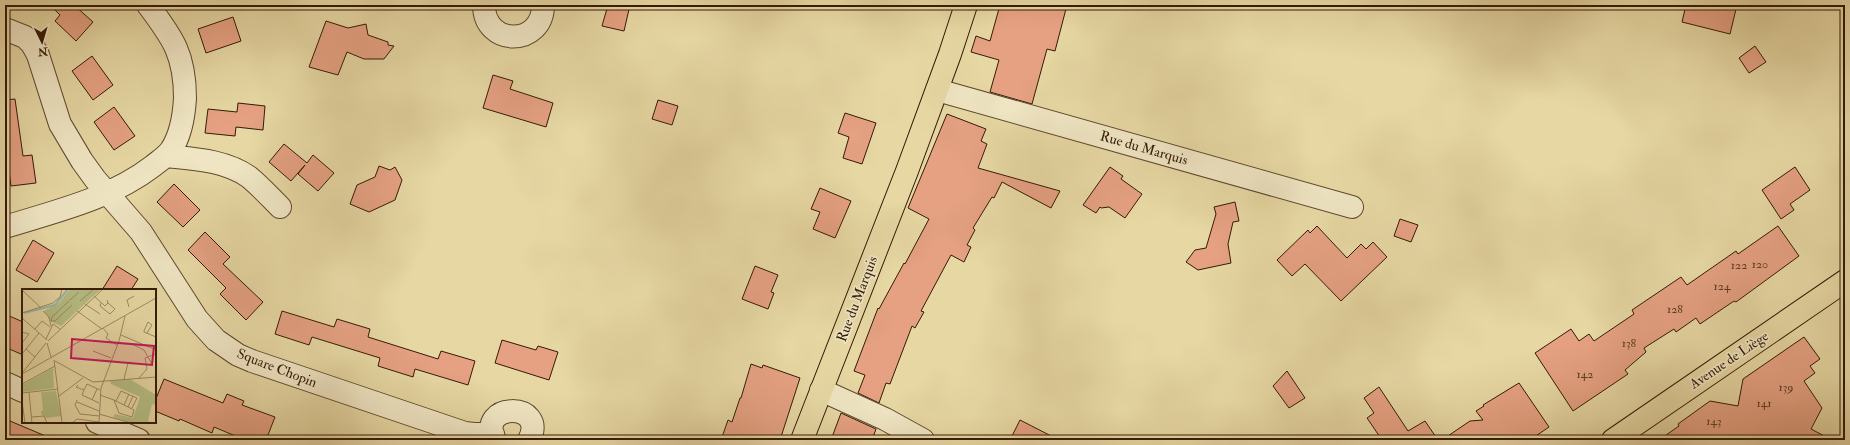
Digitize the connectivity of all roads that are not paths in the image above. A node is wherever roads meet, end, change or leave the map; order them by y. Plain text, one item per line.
1 (148, 5) edge
2 (484, 5) edge
3 (543, 5) edge
4 (966, 5) edge
5 (5, 29) edge
6 (937, 90) junction
7 (166, 156) junction
8 (107, 192) junction
9 (1352, 206) dead end
10 (280, 207) dead end
11 (5, 227) edge
12 (1845, 281) edge
13 (5, 383) edge
14 (821, 390) junction
15 (22, 391) edge
16 (99, 423) edge
17 (494, 437) edge
18 (139, 440) edge
19 (529, 440) edge
20 (802, 440) edge
21 (923, 440) edge
22 (1613, 440) edge

1 - 7 street
2 - 3 street
4 - 6 main road, Rue du Marquis
5 - 8 street, Square Chopin
6 - 9 street, Rue du Marquis
6 - 14 main road, Rue du Marquis
7 - 8 street
7 - 10 street
8 - 11 street
8 - 17 street, Square Chopin
12 - 22 main road, Avenue de Liège
13 - 15 street
14 - 20 main road, Rue du Marquis
14 - 21 street
16 - 18 street
17 - 19 street

